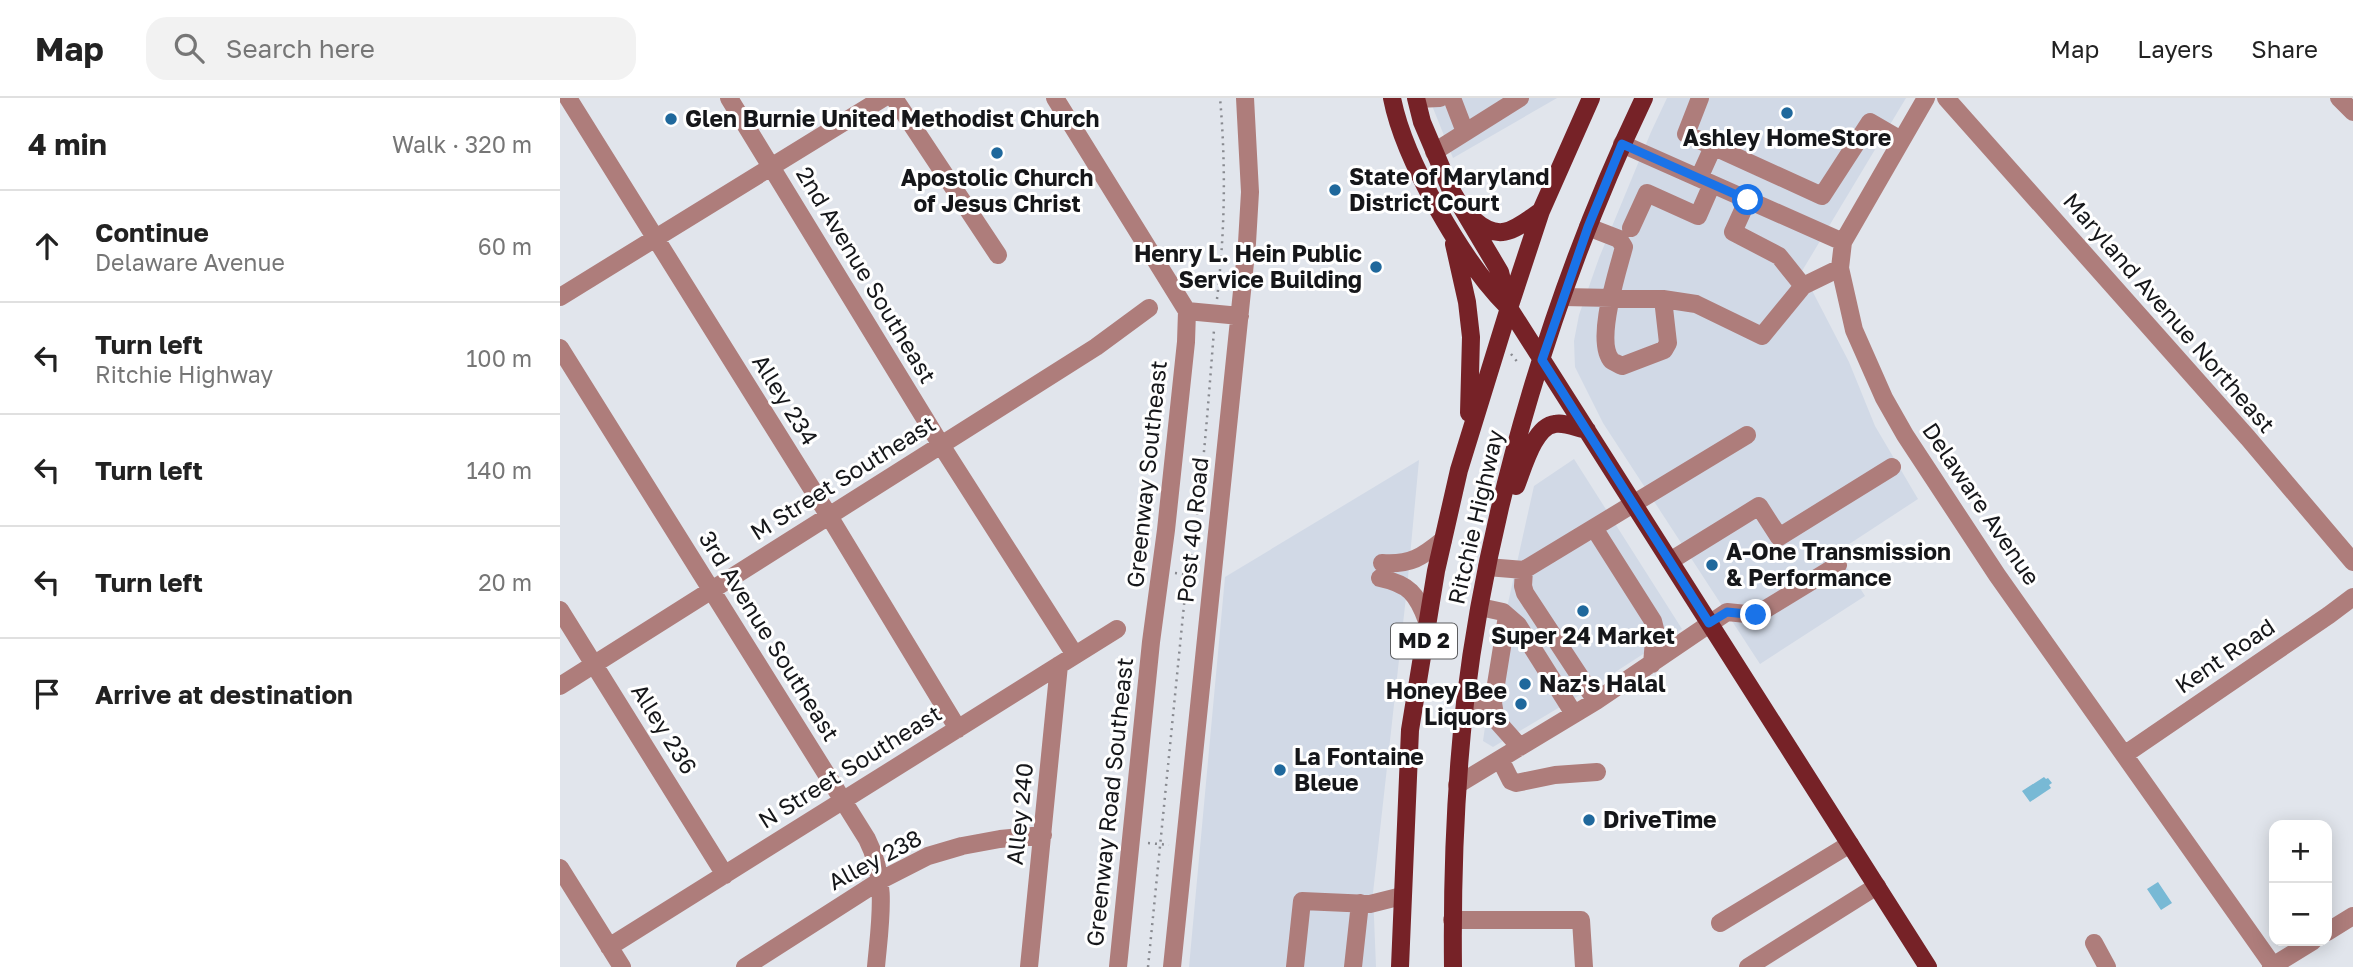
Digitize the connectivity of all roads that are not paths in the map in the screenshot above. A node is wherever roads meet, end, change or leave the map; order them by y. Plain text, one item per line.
1 (568, 98) edge
2 (729, 98) edge
3 (883, 98) edge
4 (894, 98) edge
5 (1055, 98) edge
6 (1245, 98) edge
7 (1392, 98) edge
8 (1417, 98) edge
9 (1440, 98) edge
10 (1452, 98) edge
11 (1520, 98) edge
12 (1591, 98) edge
13 (1644, 98) edge
14 (1700, 98) edge
15 (1926, 98) edge
16 (1946, 98) edge
17 (2339, 98) edge
18 (2353, 112) edge
19 (1465, 132) junction
20 (1902, 140) junction
21 (1622, 144) junction
22 (1713, 147) junction
23 (1434, 152) junction
24 (771, 167) junction
25 (1706, 181) junction
26 (1748, 200) junction
27 (1461, 209) junction
28 (1541, 211) junction
29 (1588, 227) junction
30 (1631, 228) dead end
31 (1451, 230) junction
32 (656, 238) junction
33 (1843, 242) junction
34 (999, 255) dead end
35 (1840, 268) junction
36 (1803, 286) junction
37 (560, 297) edge
38 (1563, 297) junction
39 (1611, 298) junction
40 (1663, 299) junction
41 (1149, 308) dead end
42 (1509, 308) junction
43 (1187, 311) junction
44 (1240, 316) junction
45 (560, 348) edge
46 (1542, 360) junction
47 (1587, 430) junction
48 (1747, 435) dead end
49 (1468, 438) junction
50 (941, 445) junction
51 (1892, 467) dead end
52 (1634, 504) junction
53 (829, 516) junction
54 (1594, 528) junction
55 (1443, 540) junction
56 (1492, 545) junction
57 (1670, 561) junction
58 (2353, 562) edge
59 (1838, 565) dead end
60 (1487, 566) junction
61 (1524, 570) junction
62 (711, 591) junction
63 (2353, 597) edge
64 (1480, 607) junction
65 (560, 610) edge
66 (1507, 616) junction
67 (1427, 621) junction
68 (1709, 623) junction
69 (1117, 629) dead end
70 (1151, 642) joint
71 (1473, 647) junction
72 (1501, 650) junction
73 (1075, 655) junction
74 (595, 664) junction
75 (1652, 664) junction
76 (1059, 665) junction
77 (1468, 679) junction
78 (1496, 680) junction
79 (560, 686) edge
80 (1596, 701) junction
81 (1465, 704) junction
82 (1493, 704) junction
83 (1574, 713) junction
84 (958, 729) junction
85 (1520, 747) junction
86 (2124, 755) junction
87 (1500, 759) junction
88 (1597, 772) dead end
89 (1457, 785) junction
90 (843, 801) junction
91 (1043, 835) junction
92 (1850, 844) junction
93 (560, 868) edge
94 (725, 875) junction
95 (881, 880) junction
96 (1877, 886) junction
97 (1402, 896) junction
98 (1360, 903) junction
99 (2353, 916) edge
100 (1401, 920) junction
101 (1452, 920) junction
102 (1720, 923) dead end
103 (2332, 929) edge
104 (2094, 943) dead end
105 (2305, 946) edge
106 (609, 947) junction
107 (622, 967) edge
108 (745, 967) edge
109 (876, 967) edge
110 (1029, 967) edge
111 (1118, 967) edge
112 (1172, 967) edge
113 (1295, 967) edge
114 (1353, 967) edge
115 (1400, 967) edge
116 (1409, 967) edge
117 (1453, 967) edge
118 (1584, 967) edge
119 (1748, 967) edge
120 (1928, 967) edge
121 (2107, 967) edge
122 (2273, 967) edge

1 - 32 street, Alley 234
2 - 24 street, 2nd Avenue Southeast
3 - 24 street
4 - 34 street
5 - 43 street
6 - 44 street, Post 40 Road
7 - 31 main road
8 - 9 street
8 - 23 main road
10 - 19 street
11 - 19 street
12 - 28 main road, Ritchie Highway / MD 2
13 - 21 main road, Ritchie Highway / MD 2
14 - 22 street
15 - 20 street
16 - 58 street, Maryland Avenue Northeast
17 - 18 street
19 - 23 street
20 - 22 street
20 - 33 street
21 - 25 street
21 - 29 main road, Ritchie Highway / MD 2
22 - 25 street
23 - 27 main road
24 - 32 street
24 - 50 street, 2nd Avenue Southeast
25 - 26 street
25 - 30 street
26 - 33 street
26 - 36 street
27 - 28 main road
27 - 42 main road
28 - 42 main road, Ritchie Highway / MD 2
29 - 38 main road, Ritchie Highway / MD 2
29 - 39 street
31 - 42 main road
31 - 49 main road
32 - 37 street
32 - 53 street, Alley 234
33 - 35 street, Delaware Avenue
35 - 36 street
35 - 86 street, Delaware Avenue
36 - 40 street
38 - 39 street
38 - 46 main road, Ritchie Highway / MD 2
39 - 40 street
39 - 40 street
41 - 50 street, M Street Southeast
42 - 46 main road
42 - 49 main road, Ritchie Highway / MD 2
43 - 44 street
43 - 70 street, Greenway Southeast
44 - 112 street, Post 40 Road
45 - 62 street, 3rd Avenue Southeast
46 - 47 main road
46 - 56 main road, Ritchie Highway / MD 2
47 - 52 main road
47 - 56 main road
48 - 52 street
49 - 55 main road, Ritchie Highway / MD 2
50 - 53 street, M Street Southeast
50 - 73 street, 2nd Avenue Southeast
51 - 57 street
52 - 54 street
52 - 57 main road
53 - 62 street, M Street Southeast
53 - 84 street, Alley 234
54 - 61 street
54 - 75 street
55 - 67 main road, Ritchie Highway / MD 2
55 - 67 street
56 - 60 main road, Ritchie Highway / MD 2
57 - 68 main road
59 - 68 street
60 - 61 street
60 - 64 main road, Ritchie Highway / MD 2
61 - 80 street
62 - 74 street, M Street Southeast
62 - 90 street, 3rd Avenue Southeast
63 - 86 street, Kent Road
64 - 66 street
64 - 71 main road, Ritchie Highway / MD 2
65 - 74 street, Alley 236
66 - 72 street
66 - 83 street
67 - 97 main road, Ritchie Highway / MD 2
68 - 75 street
68 - 92 main road
69 - 73 street, N Street Southeast
70 - 111 street, Greenway Road Southeast
71 - 72 street
71 - 77 main road, Ritchie Highway / MD 2
72 - 78 street
73 - 76 street, N Street Southeast
74 - 79 street, M Street Southeast
74 - 94 street, Alley 236
75 - 80 street
76 - 84 street, N Street Southeast
76 - 91 street, Alley 240
77 - 78 street
77 - 81 main road, Ritchie Highway / MD 2
78 - 82 street
80 - 83 street
81 - 82 street
81 - 89 main road, Ritchie Highway / MD 2
82 - 85 street
83 - 85 street
84 - 90 street, N Street Southeast
85 - 87 street
86 - 122 street, Delaware Avenue
87 - 88 street
87 - 89 street
89 - 101 main road, Ritchie Highway / MD 2
90 - 94 street, N Street Southeast
90 - 95 street, 3rd Avenue Southeast
91 - 95 street, Alley 238
91 - 110 street, Alley 240
92 - 96 main road
92 - 102 street
93 - 106 street
94 - 106 street, N Street Southeast
95 - 108 street, Alley 238
95 - 109 street, 3rd Avenue Southeast
96 - 119 street
96 - 120 main road
97 - 98 street
97 - 100 main road, Ritchie Highway / MD 2
98 - 113 street
98 - 114 street
99 - 103 street
100 - 115 main road, Ritchie Highway / MD 2
100 - 116 street
101 - 117 main road, Ritchie Highway / MD 2
101 - 118 street
104 - 121 street
105 - 122 street
106 - 107 street

